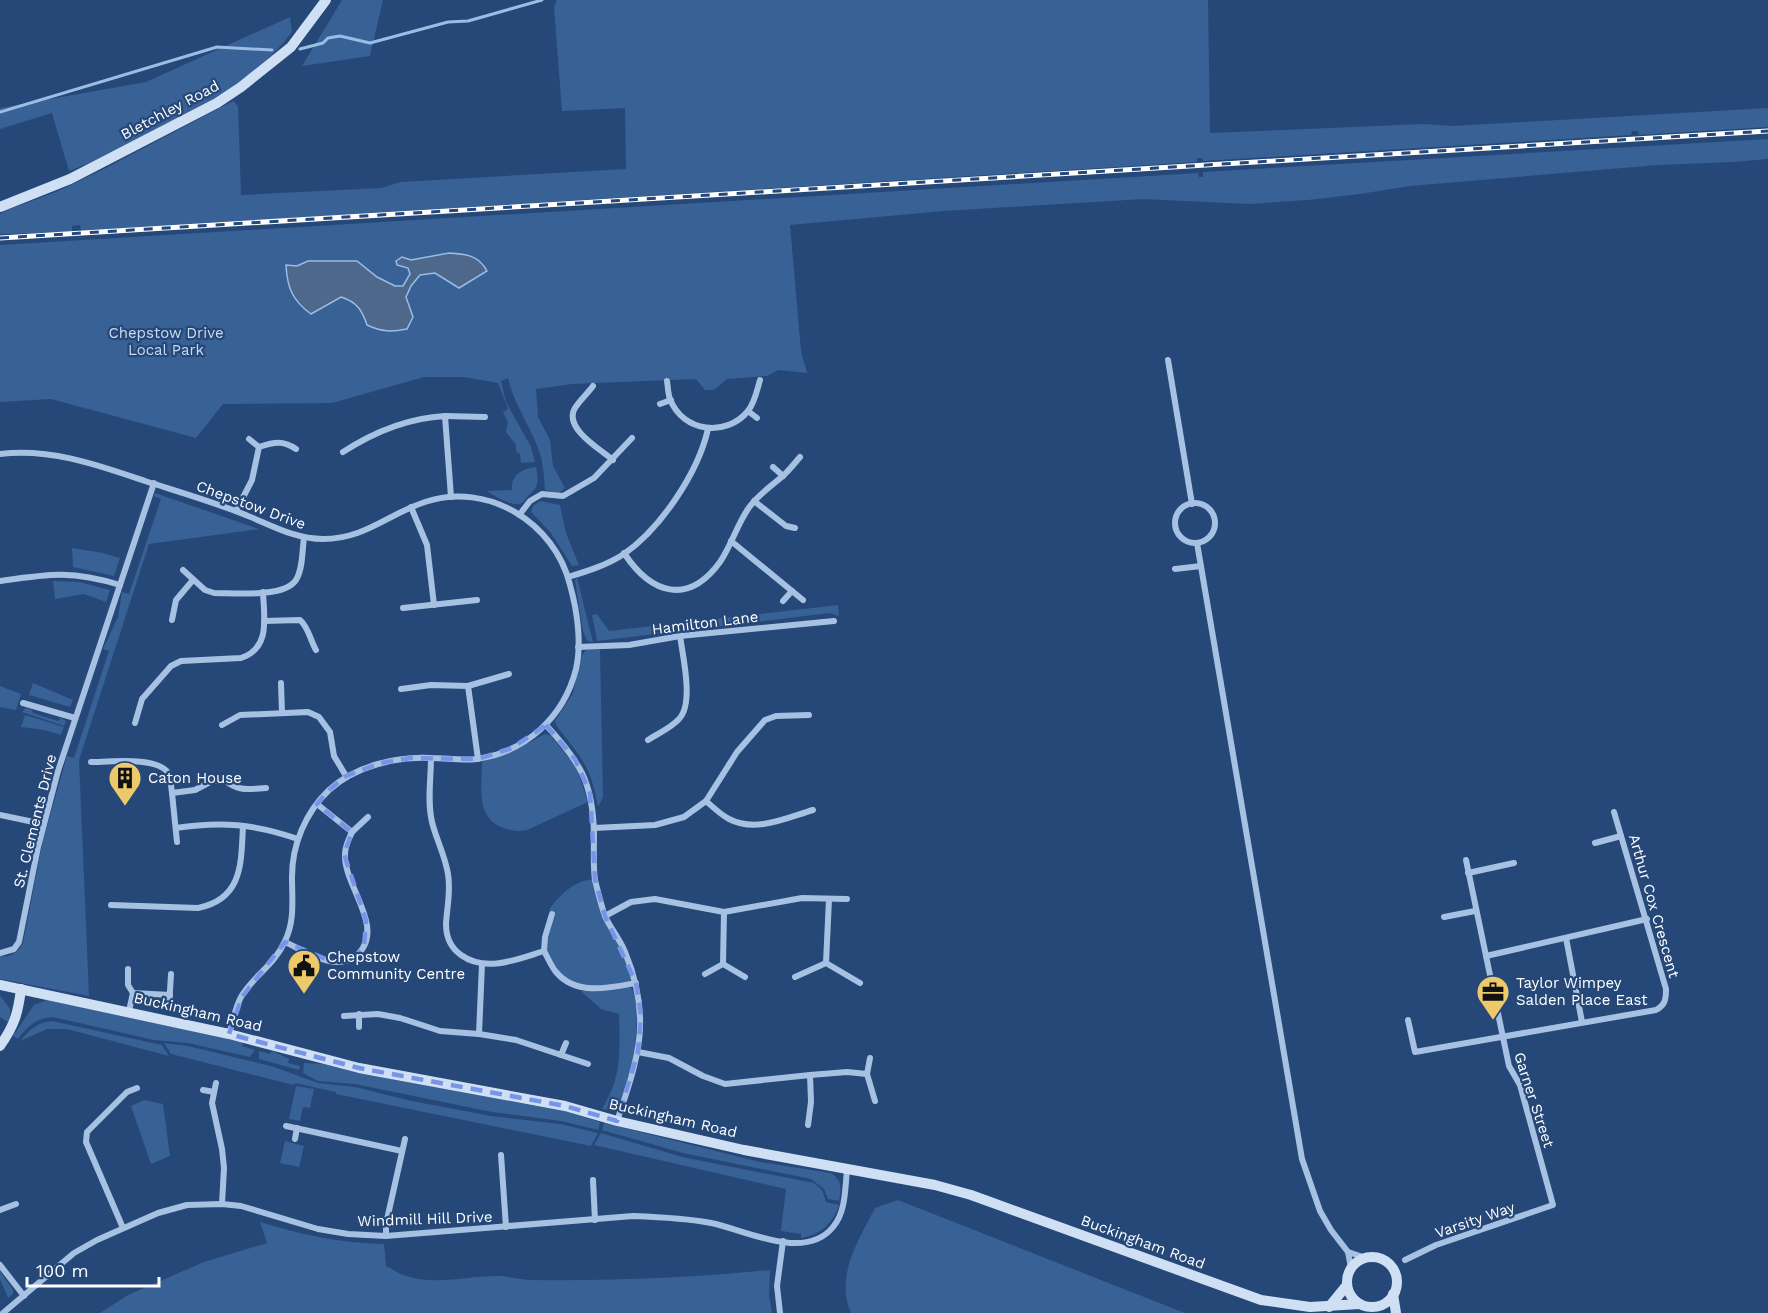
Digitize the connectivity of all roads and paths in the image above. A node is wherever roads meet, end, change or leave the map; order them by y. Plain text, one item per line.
1 (326, 0) edge
2 (0, 207) edge
3 (1168, 360) dead end
4 (760, 380) dead end
5 (667, 381) dead end
6 (593, 386) dead end
7 (671, 400) junction
8 (660, 404) dead end
9 (748, 411) junction
10 (445, 416) junction
11 (485, 417) dead end
12 (757, 418) dead end
13 (708, 429) junction
14 (632, 438) dead end
15 (249, 439) dead end
16 (259, 447) junction
17 (296, 449) dead end
18 (342, 452) dead end
19 (0, 454) edge
20 (800, 457) dead end
21 (613, 460) junction
22 (773, 467) dead end
23 (783, 476) junction
24 (154, 483) junction
25 (451, 497) junction
26 (754, 501) junction
27 (1192, 504) junction
28 (411, 507) junction
29 (236, 511) junction
30 (520, 514) junction
31 (795, 528) dead end
32 (304, 538) junction
33 (731, 541) junction
34 (1197, 543) junction
35 (624, 553) junction
36 (1201, 566) junction
37 (1175, 569) dead end
38 (183, 570) dead end
39 (568, 577) junction
40 (193, 580) junction
41 (0, 581) edge
42 (120, 585) junction
43 (792, 591) junction
44 (263, 592) junction
45 (477, 600) dead end
46 (803, 600) dead end
47 (783, 601) dead end
48 (434, 605) junction
49 (403, 608) dead end
50 (172, 620) dead end
51 (264, 621) junction
52 (834, 621) dead end
53 (680, 636) junction
54 (578, 647) junction
55 (316, 650) dead end
56 (508, 674) dead end
57 (281, 683) dead end
58 (468, 686) junction
59 (401, 689) dead end
60 (23, 703) dead end
61 (282, 713) junction
62 (809, 715) dead end
63 (75, 718) junction
64 (135, 723) dead end
65 (222, 725) dead end
66 (546, 725) junction
67 (648, 740) dead end
68 (431, 758) junction
69 (478, 759) junction
70 (91, 762) dead end
71 (346, 776) junction
72 (267, 788) dead end
73 (172, 793) junction
74 (706, 801) junction
75 (317, 804) junction
76 (813, 810) dead end
77 (1614, 812) dead end
78 (0, 815) edge
79 (368, 817) dead end
80 (43, 824) junction
81 (243, 826) junction
82 (176, 828) junction
83 (594, 828) junction
84 (352, 832) junction
85 (1621, 836) junction
86 (298, 839) junction
87 (177, 842) dead end
88 (1595, 843) dead end
89 (1466, 860) dead end
90 (1514, 863) dead end
91 (1468, 873) junction
92 (829, 898) junction
93 (847, 899) dead end
94 (111, 905) dead end
95 (1475, 911) junction
96 (724, 912) junction
97 (552, 914) dead end
98 (605, 916) junction
99 (1444, 917) dead end
100 (1647, 919) junction
101 (1566, 938) junction
102 (285, 942) junction
103 (544, 951) junction
104 (0, 952) edge
105 (1486, 956) junction
106 (826, 963) junction
107 (482, 964) junction
108 (723, 964) junction
109 (128, 969) dead end
110 (171, 974) dead end
111 (705, 974) dead end
112 (746, 977) dead end
113 (795, 977) dead end
114 (636, 983) junction
115 (860, 983) dead end
116 (0, 985) edge
117 (21, 989) junction
118 (133, 993) junction
119 (170, 995) junction
120 (169, 1007) dead end
121 (129, 1011) junction
122 (359, 1014) junction
123 (344, 1016) dead end
124 (1408, 1020) dead end
125 (1582, 1022) junction
126 (359, 1027) dead end
127 (230, 1034) junction
128 (479, 1034) junction
129 (1503, 1037) junction
130 (566, 1043) dead end
131 (0, 1046) edge
132 (638, 1052) junction
133 (561, 1055) junction
134 (870, 1058) dead end
135 (588, 1064) dead end
136 (867, 1074) junction
137 (810, 1075) junction
138 (216, 1083) dead end
139 (136, 1088) dead end
140 (203, 1090) dead end
141 (214, 1092) junction
142 (875, 1101) dead end
143 (617, 1121) junction
144 (808, 1125) dead end
145 (286, 1126) dead end
146 (297, 1128) junction
147 (295, 1139) dead end
148 (405, 1139) dead end
149 (402, 1151) junction
150 (501, 1155) dead end
151 (848, 1170) junction
152 (592, 1180) dead end
153 (16, 1204) dead end
154 (222, 1204) junction
155 (1553, 1205) joint
156 (0, 1210) edge
157 (595, 1220) junction
158 (506, 1227) junction
159 (123, 1228) junction
160 (386, 1236) junction
161 (783, 1241) junction
162 (1348, 1252) junction
163 (1366, 1258) junction
164 (1406, 1260) dead end
165 (0, 1265) edge
166 (1351, 1268) junction
167 (1347, 1285) junction
168 (1393, 1294) junction
169 (24, 1296) junction
170 (1360, 1304) junction
171 (1329, 1307) junction
172 (1378, 1310) edge
173 (3, 1313) edge
174 (780, 1313) edge
175 (1396, 1313) edge

1 - 2 main road, Bletchley Road
3 - 27 street
4 - 9 street
5 - 7 street
6 - 21 street
7 - 8 street
7 - 13 street
9 - 12 street
9 - 13 street
10 - 11 street
10 - 18 street
10 - 25 street
13 - 35 street
14 - 21 street
15 - 16 street
16 - 17 street
16 - 29 street
19 - 24 street, Chepstow Drive
20 - 23 street
21 - 30 street
22 - 23 street
23 - 26 street
24 - 29 street, Chepstow Drive
24 - 42 street, St. Clements Drive
25 - 28 street, Chepstow Drive
25 - 30 street, Chepstow Drive
26 - 31 street
26 - 33 street
27 - 34 street
27 - 34 street
28 - 32 street, Chepstow Drive
28 - 48 street
29 - 32 street, Chepstow Drive
30 - 39 street, Chepstow Drive
32 - 44 street
33 - 35 street
33 - 43 street
34 - 36 street
35 - 39 street
36 - 37 street
36 - 162 street
38 - 40 street
39 - 54 street, Chepstow Drive
40 - 44 street
40 - 50 street
41 - 42 street
42 - 63 street, St. Clements Drive
43 - 46 street
43 - 47 street
44 - 51 street
45 - 48 street
48 - 49 street
51 - 55 street
51 - 64 street
52 - 53 street, Hamilton Lane
53 - 54 street, Hamilton Lane
53 - 67 street
54 - 66 street, Chepstow Drive
56 - 58 street
57 - 61 street
58 - 59 street
58 - 69 street
60 - 63 street
61 - 65 street
61 - 71 street
62 - 74 street
63 - 80 street, St. Clements Drive
66 - 69 street, Chepstow Drive
66 - 83 street
68 - 69 street, Chepstow Drive
68 - 71 street, Chepstow Drive
68 - 107 street
70 - 73 street
71 - 75 street, Chepstow Drive
72 - 73 street
73 - 82 street
74 - 76 street
74 - 83 street
75 - 84 street
75 - 86 street, Chepstow Drive
77 - 85 street, Arthur Cox Crescent
78 - 80 street
79 - 84 street
80 - 104 street, St. Clements Drive
81 - 82 street
81 - 86 street
81 - 94 street
82 - 87 street
83 - 98 street
84 - 102 street
85 - 88 street
85 - 100 street, Arthur Cox Crescent
86 - 102 street, Chepstow Drive
89 - 91 street, Garner Street
90 - 91 street
91 - 95 street, Garner Street
92 - 93 street
92 - 96 street
92 - 106 street
95 - 99 street
95 - 105 street, Garner Street
96 - 98 street
96 - 108 street
97 - 103 street
98 - 114 street
100 - 101 street
100 - 125 street, Arthur Cox Crescent
101 - 105 street
101 - 125 street
102 - 127 street, Chepstow Drive
103 - 107 street
103 - 114 street
105 - 129 street, Garner Street
106 - 113 street
106 - 115 street
107 - 128 street
108 - 111 street
108 - 112 street
109 - 118 street
110 - 119 street
114 - 132 street
116 - 117 main road, Buckingham Road
117 - 121 main road, Buckingham Road
117 - 131 main road
118 - 119 street
118 - 121 street
119 - 120 street
121 - 127 main road, Buckingham Road
122 - 123 street
122 - 126 street
122 - 128 street
124 - 129 street, Arthur Cox Crescent
125 - 129 street, Arthur Cox Crescent
127 - 143 main road, Buckingham Road
128 - 133 street
129 - 155 street, Garner Street
130 - 133 street
132 - 137 street
132 - 143 street
133 - 135 street
134 - 136 street
136 - 137 street
136 - 142 street
137 - 144 street
138 - 141 street
139 - 159 street
140 - 141 street
141 - 154 street
143 - 151 main road, Buckingham Road
145 - 146 street
146 - 147 street
146 - 149 street
148 - 149 street
149 - 160 street
150 - 158 street
151 - 161 street, Windmill Hill Drive
151 - 171 main road, Buckingham Road
152 - 157 street
153 - 156 street
154 - 159 street, Windmill Hill Drive
154 - 160 street, Windmill Hill Drive
155 - 164 street, Varsity Way
157 - 158 street, Windmill Hill Drive
157 - 161 street, Windmill Hill Drive
158 - 160 street, Windmill Hill Drive
159 - 169 street, Windmill Hill Drive
161 - 174 street
162 - 163 street
162 - 166 street
163 - 166 main road
163 - 168 main road
165 - 169 street
166 - 167 main road
167 - 170 main road
167 - 171 main road
168 - 172 main road
168 - 175 main road
169 - 173 street, Windmill Hill Drive
170 - 171 main road, Buckingham Road
170 - 172 main road

